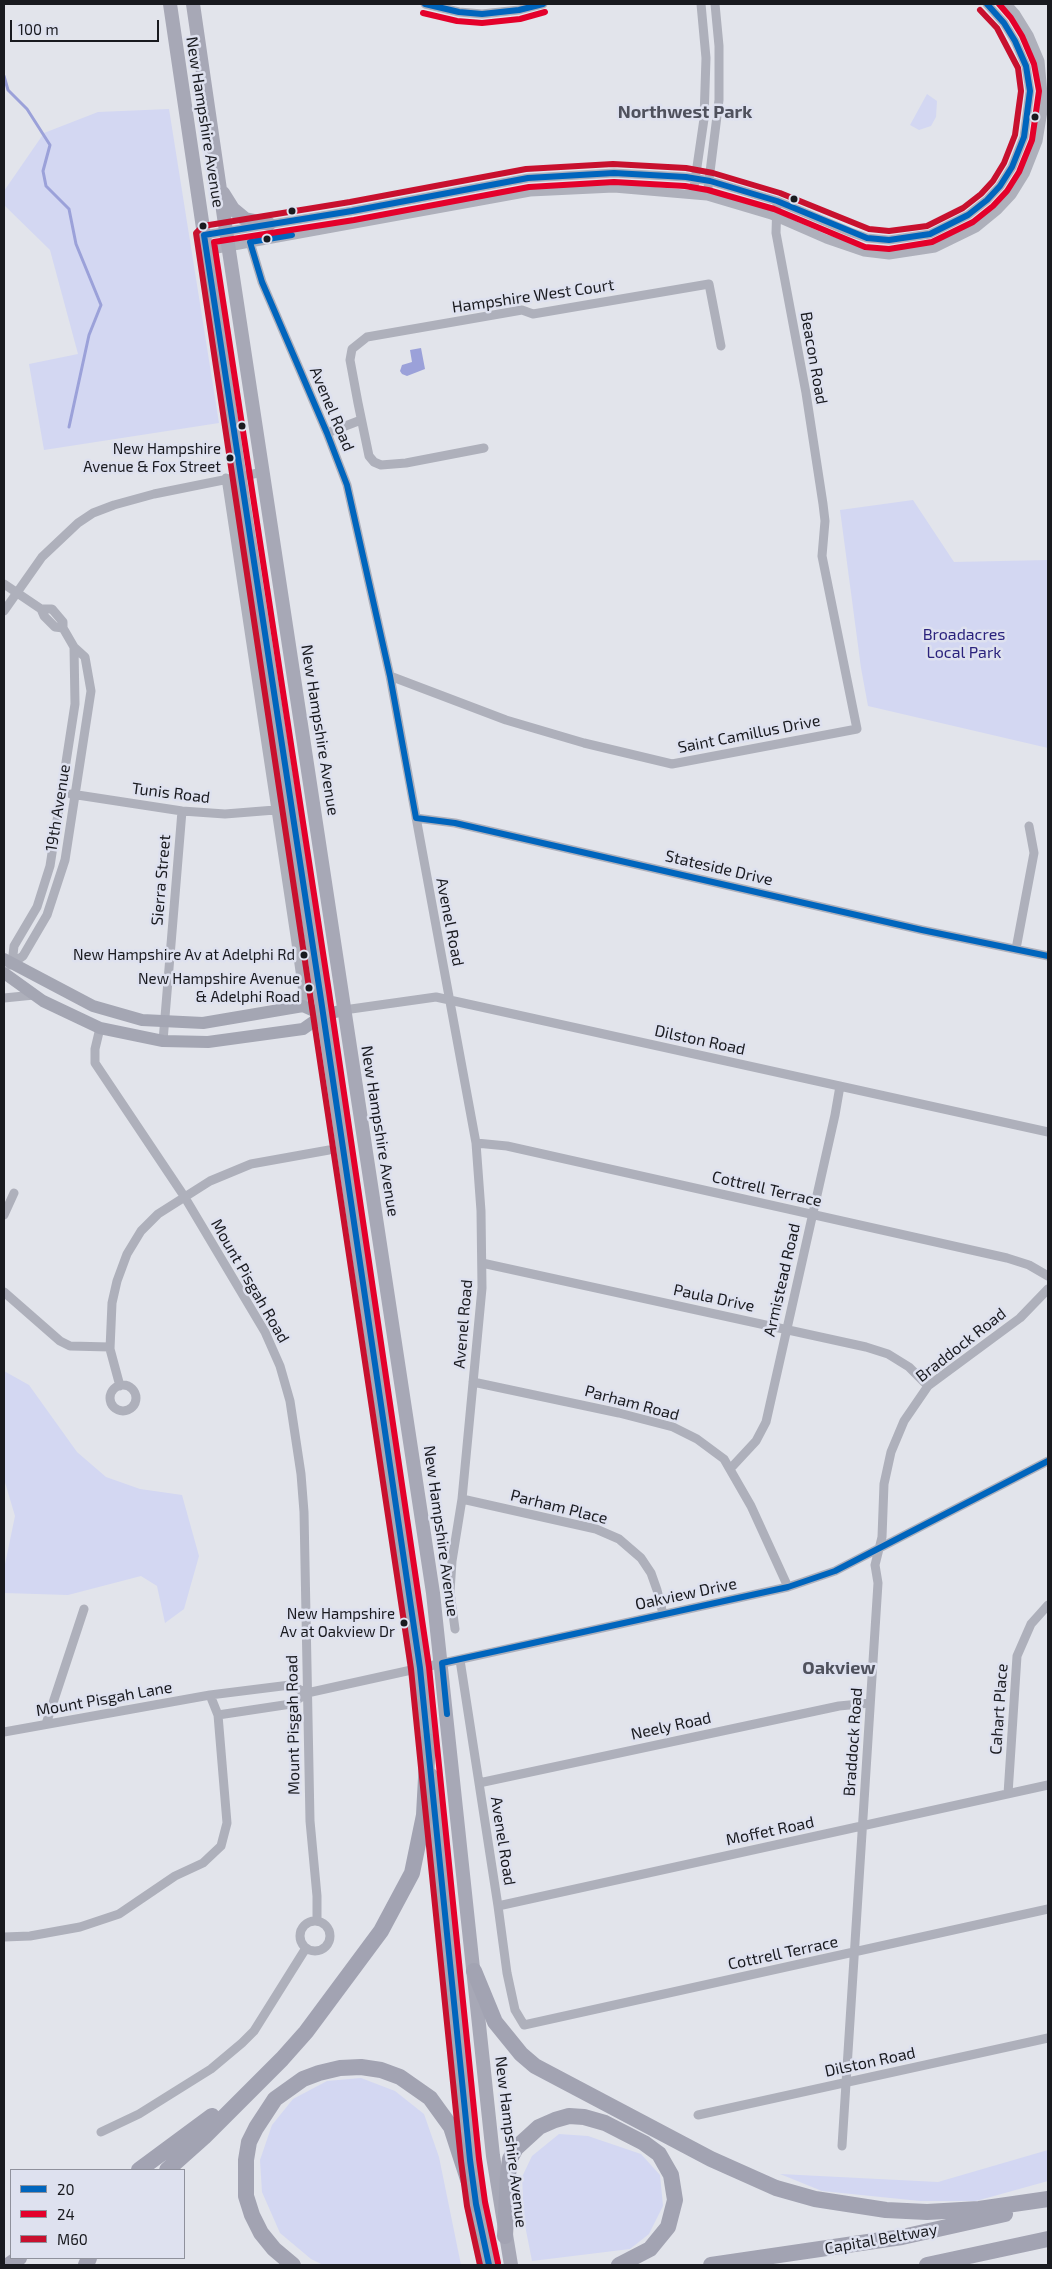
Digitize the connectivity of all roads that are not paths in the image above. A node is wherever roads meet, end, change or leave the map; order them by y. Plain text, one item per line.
1 (170, 4) edge
2 (193, 4) edge
3 (425, 4) edge
4 (543, 4) edge
5 (702, 4) edge
6 (715, 4) edge
7 (987, 4) edge
8 (1007, 4) edge
9 (1046, 90) edge
10 (1030, 91) junction
11 (1046, 105) edge
12 (1030, 106) junction
13 (695, 179) junction
14 (710, 181) junction
15 (220, 185) junction
16 (693, 194) junction
17 (707, 196) junction
18 (777, 201) junction
19 (974, 210) junction
20 (776, 217) junction
21 (984, 222) junction
22 (269, 224) junction
23 (226, 231) junction
24 (204, 235) junction
25 (250, 242) junction
26 (228, 246) junction
27 (206, 251) junction
28 (721, 346) dead end
29 (361, 420) junction
30 (327, 433) junction
31 (484, 448) dead end
32 (263, 472) junction
33 (233, 477) junction
34 (825, 521) joint
35 (4, 584) edge
36 (17, 594) junction
37 (4, 611) edge
38 (74, 647) junction
39 (390, 676) junction
40 (63, 793) junction
41 (75, 795) junction
42 (275, 810) junction
43 (182, 811) junction
44 (416, 818) junction
45 (1029, 826) dead end
46 (36, 910) junction
47 (47, 915) junction
48 (1016, 949) junction
49 (1048, 956) edge
50 (6, 967) edge
51 (34, 995) junction
52 (4, 998) edge
53 (451, 1000) junction
54 (303, 1006) junction
55 (344, 1010) junction
56 (323, 1015) junction
57 (164, 1022) junction
58 (100, 1028) junction
59 (163, 1041) junction
60 (840, 1086) junction
61 (1048, 1132) edge
62 (476, 1143) junction
63 (329, 1150) dead end
64 (14, 1193) dead end
65 (184, 1196) junction
66 (4, 1215) edge
67 (812, 1215) junction
68 (482, 1262) junction
69 (1048, 1276) edge
70 (1048, 1289) edge
71 (4, 1292) edge
72 (787, 1329) junction
73 (110, 1346) junction
74 (473, 1382) junction
75 (120, 1386) dead end
76 (928, 1386) junction
77 (1048, 1461) edge
78 (730, 1469) junction
79 (462, 1498) junction
80 (879, 1550) junction
81 (788, 1587) junction
82 (1048, 1605) edge
83 (84, 1609) dead end
84 (663, 1614) junction
85 (455, 1629) dead end
86 (460, 1660) junction
87 (442, 1664) junction
88 (420, 1668) junction
89 (307, 1693) junction
90 (210, 1695) junction
91 (870, 1703) junction
92 (218, 1715) junction
93 (46, 1724) junction
94 (4, 1732) edge
95 (428, 1741) junction
96 (480, 1783) junction
97 (1048, 1785) edge
98 (1008, 1794) junction
99 (862, 1826) junction
100 (498, 1906) junction
101 (1048, 1908) edge
102 (317, 1921) junction
103 (4, 1937) edge
104 (306, 1948) junction
105 (854, 1953) junction
106 (474, 1971) junction
107 (524, 2025) joint
108 (1048, 2038) edge
109 (282, 2060) junction
110 (846, 2082) junction
111 (698, 2115) dead end
112 (101, 2132) dead end
113 (842, 2146) dead end
114 (140, 2169) edge
115 (168, 2169) edge
116 (1048, 2199) edge
117 (1048, 2203) edge
118 (476, 2204) junction
119 (505, 2236) junction
120 (1048, 2239) edge
121 (293, 2265) edge
122 (489, 2265) edge
123 (512, 2265) edge
124 (619, 2265) edge
125 (711, 2265) edge
126 (927, 2265) edge
127 (969, 2265) edge

1 - 24 main road, New Hampshire Avenue
2 - 15 main road, New Hampshire Avenue
3 - 4 street
5 - 13 street
6 - 14 street
7 - 10 street
8 - 9 street
9 - 10 street
9 - 11 street
10 - 12 street
11 - 12 street
11 - 21 street
12 - 19 street
13 - 14 street
13 - 16 street
13 - 22 street
14 - 17 street
14 - 18 street
15 - 22 main road
15 - 23 main road, New Hampshire Avenue
16 - 17 street
16 - 25 street
17 - 20 street
18 - 19 street
18 - 20 street, Beacon Road
19 - 21 street
20 - 21 street
20 - 34 street, Beacon Road
22 - 23 street
23 - 24 street
23 - 26 main road, New Hampshire Avenue
24 - 27 main road, New Hampshire Avenue
25 - 26 street
25 - 30 street, Avenel Road
26 - 27 street
26 - 32 main road, New Hampshire Avenue
27 - 33 main road, New Hampshire Avenue
28 - 29 street, Hampshire West Court
29 - 30 street
29 - 31 street, Hampshire West Court
30 - 39 street, Avenel Road
32 - 33 street
32 - 55 main road, New Hampshire Avenue
33 - 36 street
33 - 42 street
33 - 56 main road, New Hampshire Avenue
34 - 39 street, Saint Camillus Drive
35 - 36 street, 19th Avenue
36 - 37 street
36 - 38 street, 19th Avenue
38 - 40 street, 19th Avenue
38 - 41 street, 19th Avenue
39 - 44 street, Avenel Road
40 - 41 street, Tunis Road
40 - 46 street, 19th Avenue
41 - 43 street, Tunis Road
41 - 47 street, 19th Avenue
42 - 43 street, Tunis Road
42 - 54 street
43 - 57 street, Sierra Street
44 - 48 street, Stateside Drive
44 - 53 street, Avenel Road
45 - 48 street
46 - 47 street
46 - 50 street, 19th Avenue
47 - 50 street, 19th Avenue
48 - 49 street, Stateside Drive
50 - 51 main road
50 - 57 main road
51 - 52 street
51 - 58 main road
53 - 55 street, Dilston Road
53 - 60 street, Dilston Road
53 - 62 street, Avenel Road
54 - 56 main road
54 - 57 main road
55 - 56 main road
55 - 87 main road, New Hampshire Avenue
56 - 59 main road
56 - 88 main road, New Hampshire Avenue
57 - 59 street, Sierra Street
58 - 59 main road
58 - 65 street, Mount Pisgah Road
60 - 61 street, Dilston Road
60 - 67 street, Armistead Road
62 - 67 street, Cottrell Terrace
62 - 68 street, Avenel Road
63 - 65 street
64 - 66 street
65 - 73 street
65 - 89 street, Mount Pisgah Road
67 - 69 street, Cottrell Terrace
67 - 72 street, Armistead Road
68 - 72 street, Paula Drive
68 - 74 street, Avenel Road
70 - 76 street, Braddock Road
71 - 73 street
72 - 76 street, Paula Drive
72 - 78 street, Armistead Road
73 - 75 street
74 - 78 street, Parham Road
74 - 79 street, Avenel Road
76 - 80 street, Braddock Road
77 - 80 street, Oakview Drive
78 - 81 street, Parham Road
79 - 84 street, Parham Place
79 - 85 street, Avenel Road
80 - 81 street, Oakview Drive
80 - 91 street, Braddock Road
81 - 84 street, Oakview Drive
82 - 98 street, Cahart Place
83 - 93 street
84 - 86 street, Oakview Drive
86 - 87 street, Oakview Drive
86 - 96 street, Avenel Road
87 - 88 street, Oakview Drive
87 - 106 main road, New Hampshire Avenue
88 - 89 street, Oakview Drive
88 - 95 main road, New Hampshire Avenue
89 - 90 street, Mount Pisgah Lane
89 - 92 street
89 - 102 street, Mount Pisgah Road
90 - 92 street
90 - 93 street, Mount Pisgah Lane
91 - 96 street, Neely Road
91 - 99 street, Braddock Road
92 - 103 street
93 - 94 street, Mount Pisgah Lane
95 - 109 highway
95 - 118 main road, New Hampshire Avenue
96 - 100 street, Avenel Road
97 - 98 street, Moffet Road
98 - 99 street, Moffet Road
99 - 100 street, Moffet Road
99 - 105 street, Braddock Road
100 - 107 street, Avenel Road
101 - 105 street, Cottrell Terrace
102 - 104 street
102 - 104 street
104 - 112 street
105 - 107 street, Cottrell Terrace
105 - 110 street, Braddock Road
106 - 116 highway
106 - 119 main road, New Hampshire Avenue
108 - 110 street, Dilston Road
109 - 114 highway
109 - 115 highway
110 - 111 street, Dilston Road
110 - 113 street, Braddock Road
117 - 125 highway, Capital Beltway
118 - 121 highway
118 - 122 main road, New Hampshire Avenue
119 - 123 main road, New Hampshire Avenue
119 - 124 highway
120 - 126 highway, Capital Beltway
120 - 127 highway

